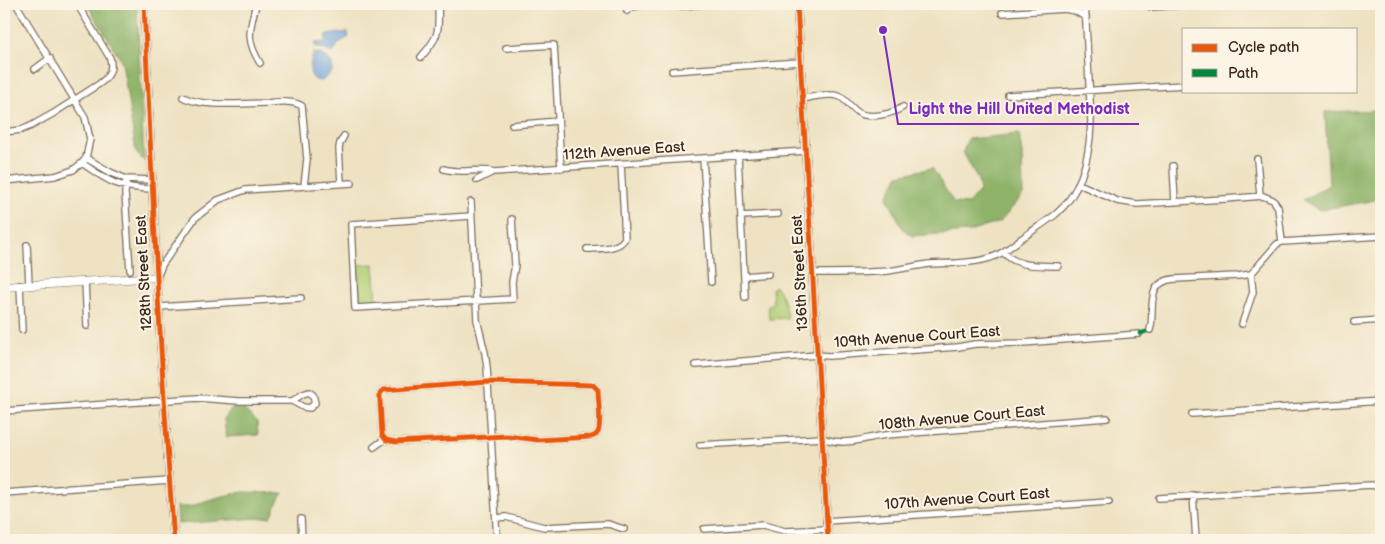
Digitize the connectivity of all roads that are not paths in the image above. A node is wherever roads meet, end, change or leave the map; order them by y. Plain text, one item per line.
1 (16, 4) edge
2 (77, 4) edge
3 (144, 4) edge
4 (256, 4) edge
5 (438, 4) edge
6 (650, 4) edge
7 (660, 4) edge
8 (704, 4) edge
9 (797, 4) edge
10 (1085, 4) edge
11 (1199, 4) edge
12 (1151, 7) dead end
13 (627, 11) dead end
14 (1002, 13) dead end
15 (1086, 17) junction
16 (506, 48) dead end
17 (421, 57) dead end
18 (50, 58) junction
19 (800, 62) junction
20 (260, 63) dead end
21 (35, 69) dead end
22 (672, 71) dead end
23 (1182, 85) edge
24 (1090, 91) junction
25 (1008, 96) dead end
26 (183, 97) dead end
27 (75, 99) junction
28 (803, 99) junction
29 (903, 107) dead end
30 (558, 122) junction
31 (512, 125) dead end
32 (4, 132) edge
33 (344, 136) dead end
34 (806, 151) junction
35 (738, 156) junction
36 (703, 158) junction
37 (1257, 159) dead end
38 (84, 160) junction
39 (621, 164) junction
40 (1173, 166) dead end
41 (561, 168) junction
42 (444, 169) dead end
43 (494, 172) junction
44 (126, 179) junction
45 (152, 180) junction
46 (477, 180) dead end
47 (4, 181) edge
48 (352, 183) dead end
49 (341, 184) junction
50 (1079, 184) junction
51 (125, 186) junction
52 (304, 186) junction
53 (152, 189) junction
54 (1260, 196) junction
55 (470, 202) dead end
56 (1176, 202) junction
57 (778, 214) dead end
58 (471, 216) junction
59 (741, 216) junction
60 (512, 220) dead end
61 (1381, 236) edge
62 (1282, 242) junction
63 (27, 245) dead end
64 (587, 248) dead end
65 (1004, 252) junction
66 (1058, 266) dead end
67 (130, 270) dead end
68 (812, 273) junction
69 (768, 274) dead end
70 (1251, 274) junction
71 (744, 276) junction
72 (157, 277) junction
73 (85, 281) junction
74 (711, 282) dead end
75 (29, 284) junction
76 (20, 285) junction
77 (4, 287) edge
78 (746, 297) dead end
79 (301, 298) dead end
80 (476, 300) junction
81 (159, 307) junction
82 (1381, 320) edge
83 (1354, 322) dead end
84 (1242, 324) dead end
85 (86, 326) dead end
86 (22, 330) dead end
87 (1150, 330) dead end
88 (1139, 334) dead end
89 (817, 355) junction
90 (696, 365) dead end
91 (488, 382) junction
92 (164, 400) junction
93 (292, 401) dead end
94 (1381, 401) edge
95 (4, 411) edge
96 (1192, 414) dead end
97 (1107, 418) dead end
98 (491, 437) junction
99 (822, 438) junction
100 (385, 439) junction
101 (700, 445) dead end
102 (374, 447) dead end
103 (170, 482) junction
104 (1381, 487) edge
105 (4, 493) edge
106 (1193, 496) junction
107 (1159, 498) dead end
108 (1109, 502) dead end
109 (496, 518) junction
110 (301, 519) dead end
111 (827, 525) junction
112 (624, 529) dead end
113 (704, 529) dead end
114 (174, 540) edge
115 (302, 540) edge
116 (497, 540) edge
117 (828, 540) edge
118 (1196, 540) edge

1 - 18 street
2 - 27 street
3 - 45 street, 128th Street East
4 - 20 street
5 - 17 street
6 - 13 street
7 - 8 street
9 - 19 street, 136th Street East
10 - 15 street
11 - 12 street
14 - 15 street
15 - 24 street
16 - 30 street
18 - 21 street
18 - 27 street
19 - 22 street
19 - 28 street, 136th Street East
23 - 24 street
24 - 25 street
24 - 50 street
26 - 52 street
27 - 32 street
27 - 38 street
28 - 29 street
28 - 34 street, 136th Street East
30 - 31 street
30 - 41 street
33 - 49 street
34 - 35 street, 112th Avenue East
34 - 68 street, 136th Street East
35 - 36 street, 112th Avenue East
35 - 59 street
36 - 39 street, 112th Avenue East
36 - 74 street
37 - 54 street
38 - 44 street
38 - 47 street
38 - 51 street
39 - 41 street, 112th Avenue East
39 - 64 street
40 - 56 street
41 - 43 street, 112th Avenue East
42 - 43 street, 112th Avenue East
43 - 46 street
44 - 45 street
44 - 51 street
45 - 53 street, 128th Street East
48 - 49 street
49 - 52 street
50 - 56 street
50 - 65 street
51 - 53 street
51 - 67 street
52 - 72 street
53 - 72 street, 128th Street East
54 - 56 street
54 - 62 street
55 - 58 street
57 - 59 street
58 - 80 street
58 - 80 street
59 - 71 street
60 - 80 street
61 - 62 street
62 - 70 street
63 - 75 street
65 - 66 street
65 - 68 street
68 - 89 street, 136th Street East
69 - 71 street
70 - 84 street
70 - 87 street
71 - 78 street
72 - 73 street
72 - 81 street, 128th Street East
73 - 75 street
73 - 85 street
75 - 76 street
76 - 77 street
76 - 86 street
79 - 81 street
80 - 91 street
81 - 92 street, 128th Street East
82 - 83 street
88 - 89 street, 109th Avenue Court East
89 - 90 street, 109th Avenue Court East
89 - 99 street, 136th Street East
91 - 98 street
91 - 98 street
91 - 100 street
92 - 93 street
92 - 95 street
92 - 103 street, 128th Street East
94 - 96 street
97 - 99 street, 108th Avenue Court East
98 - 100 street
98 - 109 street
99 - 101 street, 108th Avenue Court East
99 - 111 street, 136th Street East
100 - 102 street
103 - 105 street
103 - 114 street, 128th Street East
104 - 106 street
106 - 107 street
106 - 118 street
108 - 111 street, 107th Avenue Court East
109 - 112 street
109 - 116 street
110 - 115 street
111 - 113 street, 107th Avenue Court East
111 - 117 street, 136th Street East

